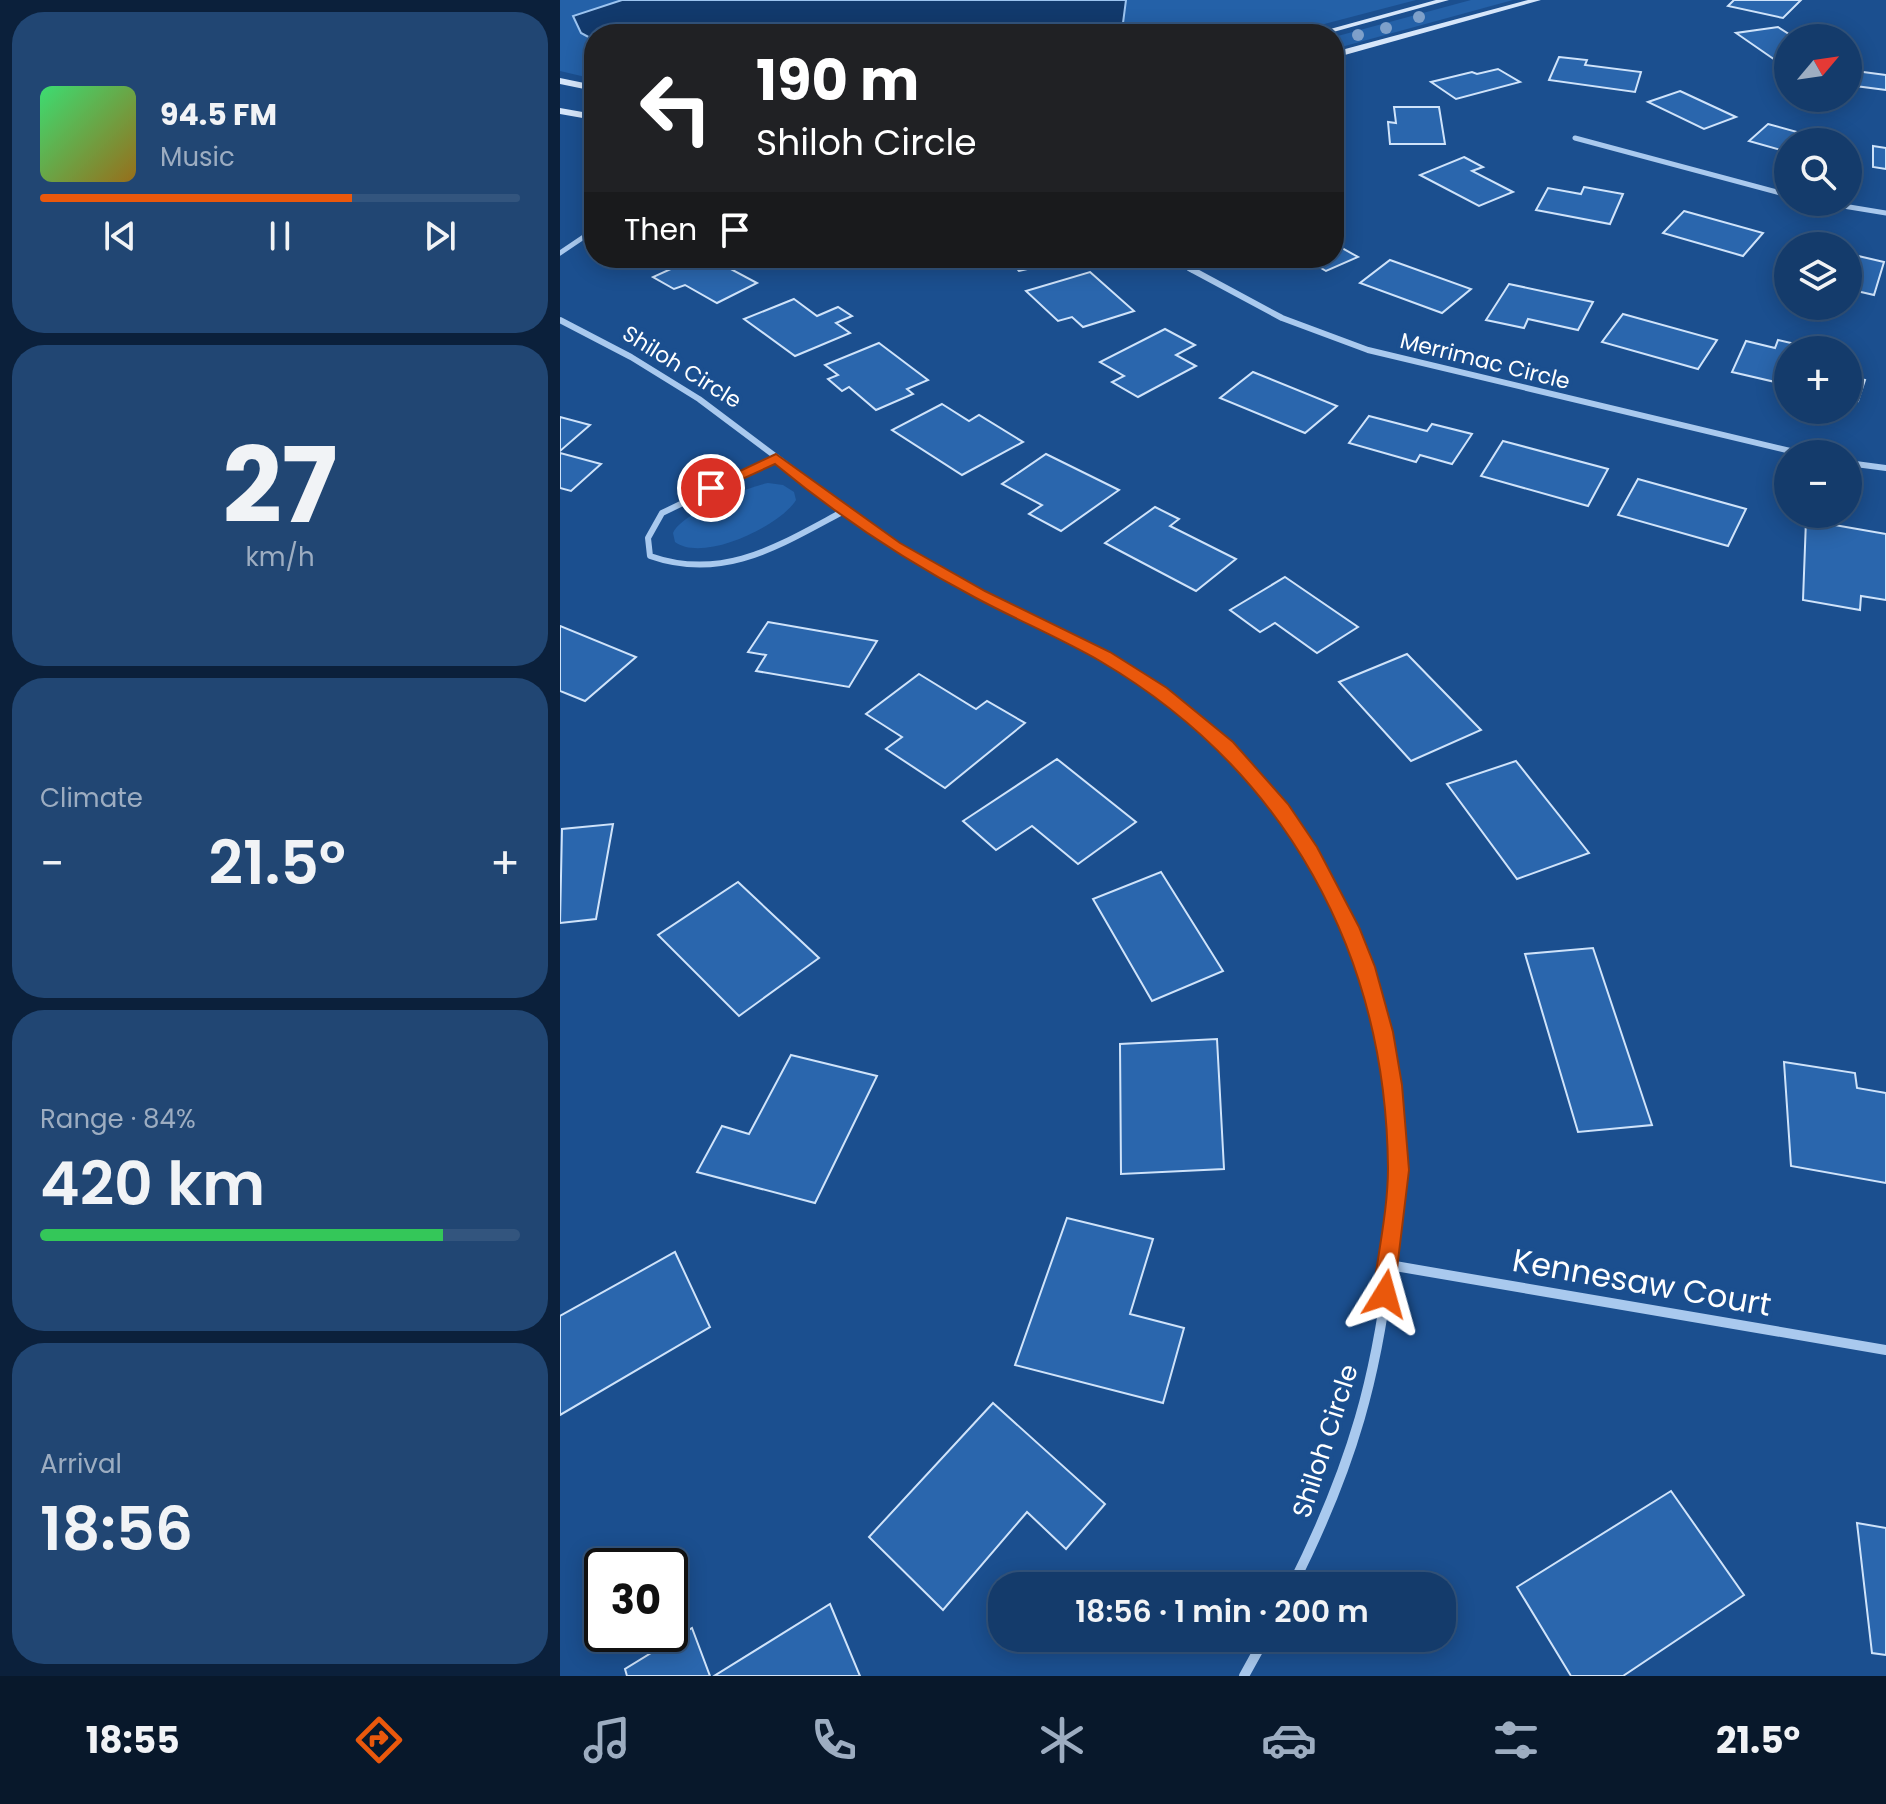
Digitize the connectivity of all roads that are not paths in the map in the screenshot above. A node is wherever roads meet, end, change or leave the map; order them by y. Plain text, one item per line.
1 (1445, 0) edge
2 (1537, 0) edge
3 (1344, 27) edge
4 (1344, 52) edge
5 (560, 81) edge
6 (584, 86) edge
7 (560, 111) edge
8 (584, 115) edge
9 (1575, 138) dead end
10 (1774, 191) edge
11 (1862, 209) edge
12 (1886, 213) edge
13 (584, 237) edge
14 (560, 253) edge
15 (1189, 268) edge
16 (560, 320) edge
17 (1774, 447) edge
18 (776, 458) junction
19 (1862, 465) edge
20 (1886, 468) edge
21 (844, 511) junction
22 (1389, 1265) junction
23 (1886, 1350) edge
24 (1299, 1572) edge
25 (1257, 1652) edge
26 (1244, 1676) edge

1 - 3 street
2 - 4 street
5 - 6 street
7 - 8 street
9 - 10 street
11 - 12 street
13 - 14 street
15 - 17 street, Merrimac Circle
16 - 18 street, Shiloh Circle
18 - 21 street, Shiloh Circle
18 - 21 street
19 - 20 street
21 - 22 street, Shiloh Circle
22 - 23 street, Kennesaw Court
22 - 24 street, Shiloh Circle
25 - 26 street

